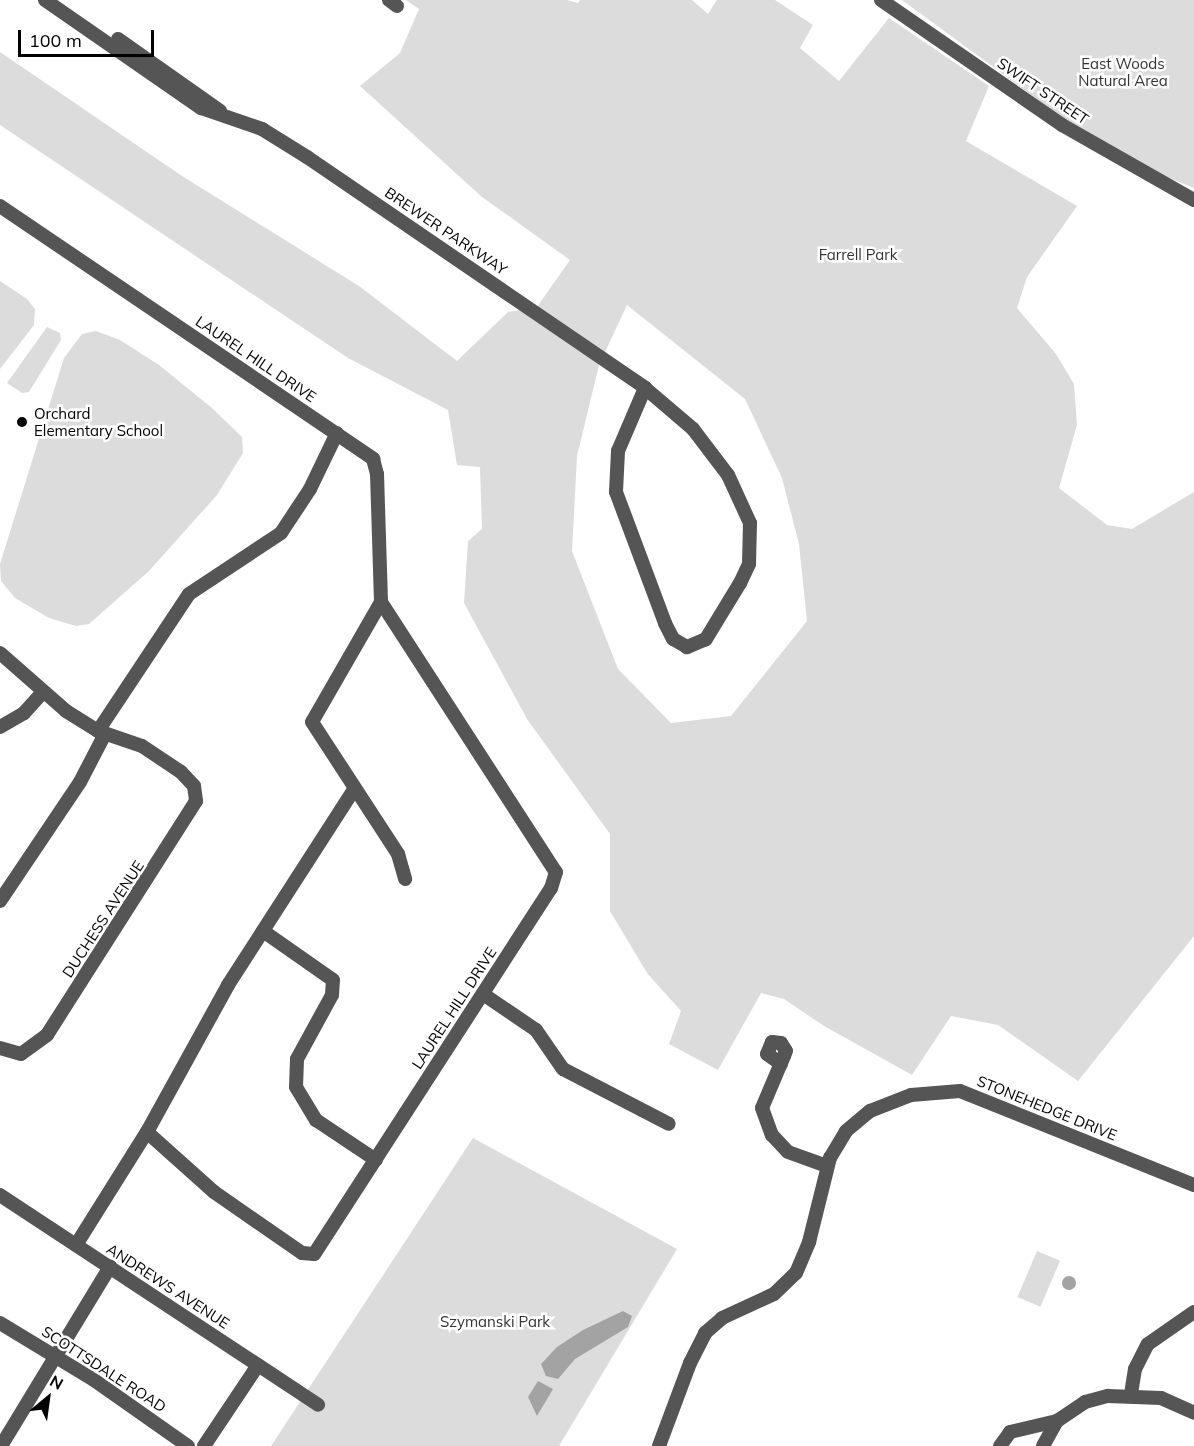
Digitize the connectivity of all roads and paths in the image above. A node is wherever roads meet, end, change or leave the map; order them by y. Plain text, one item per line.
1 (45, 0) edge
2 (60, 0) edge
3 (880, 0) edge
4 (221, 112) junction
5 (1194, 200) edge
6 (0, 206) edge
7 (645, 388) junction
8 (337, 433) junction
9 (381, 602) junction
10 (0, 653) edge
11 (43, 692) junction
12 (0, 727) edge
13 (101, 732) junction
14 (355, 788) junction
15 (405, 879) dead end
16 (0, 902) edge
17 (263, 932) junction
18 (483, 994) junction
19 (0, 1048) edge
20 (781, 1064) dead end
21 (669, 1124) dead end
22 (147, 1132) junction
23 (376, 1160) junction
24 (827, 1166) junction
25 (1194, 1185) edge
26 (0, 1195) edge
27 (76, 1245) junction
28 (110, 1267) junction
29 (1194, 1312) edge
30 (0, 1323) edge
31 (56, 1356) junction
32 (258, 1365) junction
33 (1131, 1394) junction
34 (318, 1405) dead end
35 (1194, 1413) edge
36 (1057, 1421) junction
37 (1, 1446) edge
38 (188, 1446) edge
39 (204, 1446) edge
40 (659, 1446) edge
41 (1000, 1446) edge
42 (1043, 1446) edge

1 - 4 street, BREWER PARKWAY
2 - 4 street, BREWER PARKWAY
3 - 5 street, SWIFT STREET
4 - 7 street, BREWER PARKWAY
6 - 8 street, LAUREL HILL DRIVE
7 - 7 street, BREWER PARKWAY
8 - 9 street, LAUREL HILL DRIVE
8 - 13 street
9 - 14 street
9 - 18 street, LAUREL HILL DRIVE
10 - 11 street
11 - 12 street
11 - 13 street
13 - 16 street
13 - 19 street, DUCHESS AVENUE
14 - 15 street
14 - 17 street
17 - 22 street
17 - 23 street
18 - 21 street
18 - 23 street, LAUREL HILL DRIVE
20 - 24 street
22 - 23 street, LAUREL HILL DRIVE
22 - 27 street
24 - 25 street, STONEHEDGE DRIVE
24 - 40 street, STONEHEDGE DRIVE
26 - 27 street, ANDREWS AVENUE
27 - 28 street, ANDREWS AVENUE
28 - 31 street
28 - 32 street, ANDREWS AVENUE
29 - 33 street
30 - 31 street, SCOTTSDALE ROAD
31 - 37 street
31 - 38 street, SCOTTSDALE ROAD
32 - 34 street, ANDREWS AVENUE
32 - 39 street
33 - 35 street
33 - 36 street
36 - 41 street
36 - 42 street

